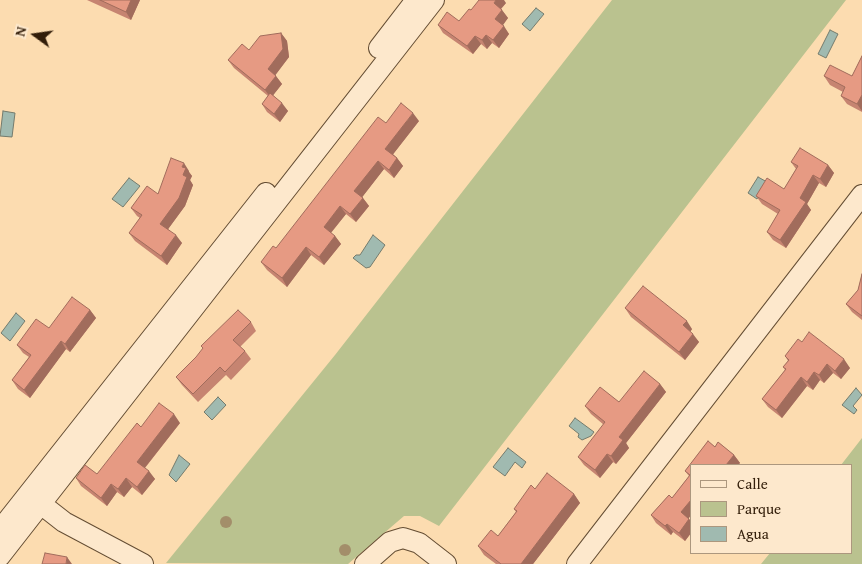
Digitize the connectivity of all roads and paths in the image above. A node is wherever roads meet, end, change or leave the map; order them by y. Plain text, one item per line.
1 (416, 0) edge
2 (434, 0) edge
3 (862, 195) edge
4 (35, 499) junction
5 (0, 530) edge
6 (0, 556) edge
7 (143, 564) edge
8 (365, 564) edge
9 (446, 564) edge
10 (577, 564) edge

1 - 4 street
2 - 4 street
3 - 10 street
4 - 5 street
4 - 6 street
4 - 7 street
8 - 9 street

